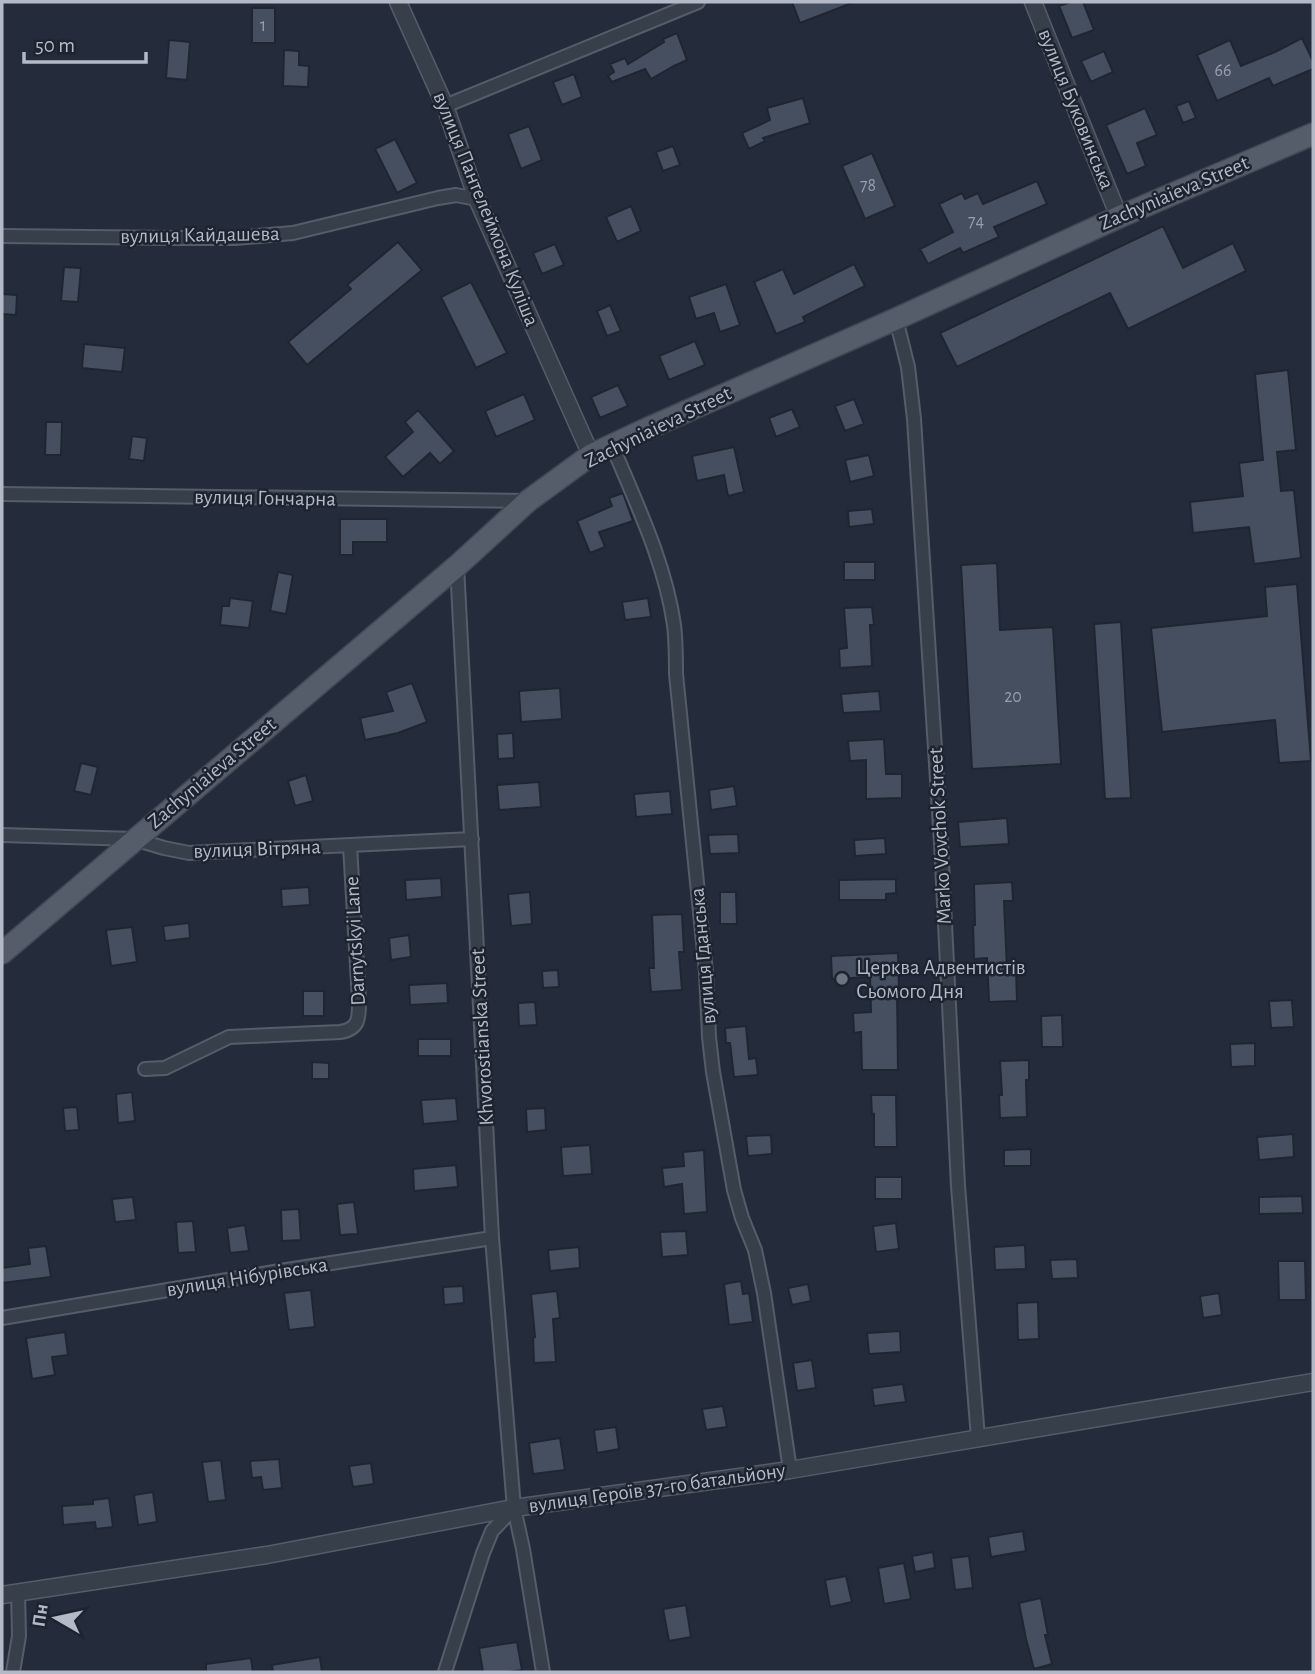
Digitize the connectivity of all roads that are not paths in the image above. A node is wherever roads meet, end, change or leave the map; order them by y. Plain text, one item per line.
1 (398, 2) edge
2 (698, 2) edge
3 (1034, 2) edge
4 (445, 106) junction
5 (1313, 134) edge
6 (477, 198) junction
7 (1119, 217) junction
8 (2, 236) edge
9 (896, 319) junction
10 (612, 445) junction
11 (591, 455) junction
12 (2, 494) edge
13 (528, 501) junction
14 (457, 566) junction
15 (2, 835) edge
16 (134, 839) junction
17 (472, 839) junction
18 (350, 846) junction
19 (2, 953) edge
20 (145, 1069) dead end
21 (492, 1238) junction
22 (2, 1318) edge
23 (1313, 1382) edge
24 (978, 1438) junction
25 (790, 1470) junction
26 (514, 1508) junction
27 (19, 1592) junction
28 (2, 1595) edge
29 (13, 1672) edge
30 (445, 1672) edge
31 (543, 1672) edge

1 - 4 street, вулиця Пантелеймона Куліша
2 - 4 street
3 - 7 street, вулиця Буковинська
4 - 6 street, вулиця Пантелеймона Куліша
5 - 7 main road, Zachyniaieva Street
6 - 8 street, вулиця Кайдашева
6 - 11 street, вулиця Пантелеймона Куліша
7 - 9 main road, Zachyniaieva Street
9 - 10 main road, Zachyniaieva Street
9 - 24 street, Marko Vovchok Street
10 - 11 main road, Zachyniaieva Street
10 - 25 street, вулиця Гданська
11 - 13 main road, Zachyniaieva Street
12 - 13 street, вулиця Гончарна
13 - 14 main road, Zachyniaieva Street
14 - 16 main road, Zachyniaieva Street
14 - 17 street, Khvorostianska Street
15 - 16 street, вулиця Вітряна
16 - 18 street, вулиця Вітряна
16 - 19 main road, Zachyniaieva Street
17 - 18 street, вулиця Вітряна
17 - 21 street, Khvorostianska Street
18 - 20 street, Darnytskyi Lane
21 - 22 street, вулиця Нібурівська
21 - 26 street, Khvorostianska Street
23 - 24 street, вулиця Героїв 37-го батальйону
24 - 25 street, вулиця Героїв 37-го батальйону
25 - 26 street, вулиця Героїв 37-го батальйону
26 - 27 street, вулиця Героїв 37-го батальйону
26 - 30 street
26 - 31 street, Khvorostianska Street
27 - 28 street, вулиця Героїв 37-го батальйону
27 - 29 street

